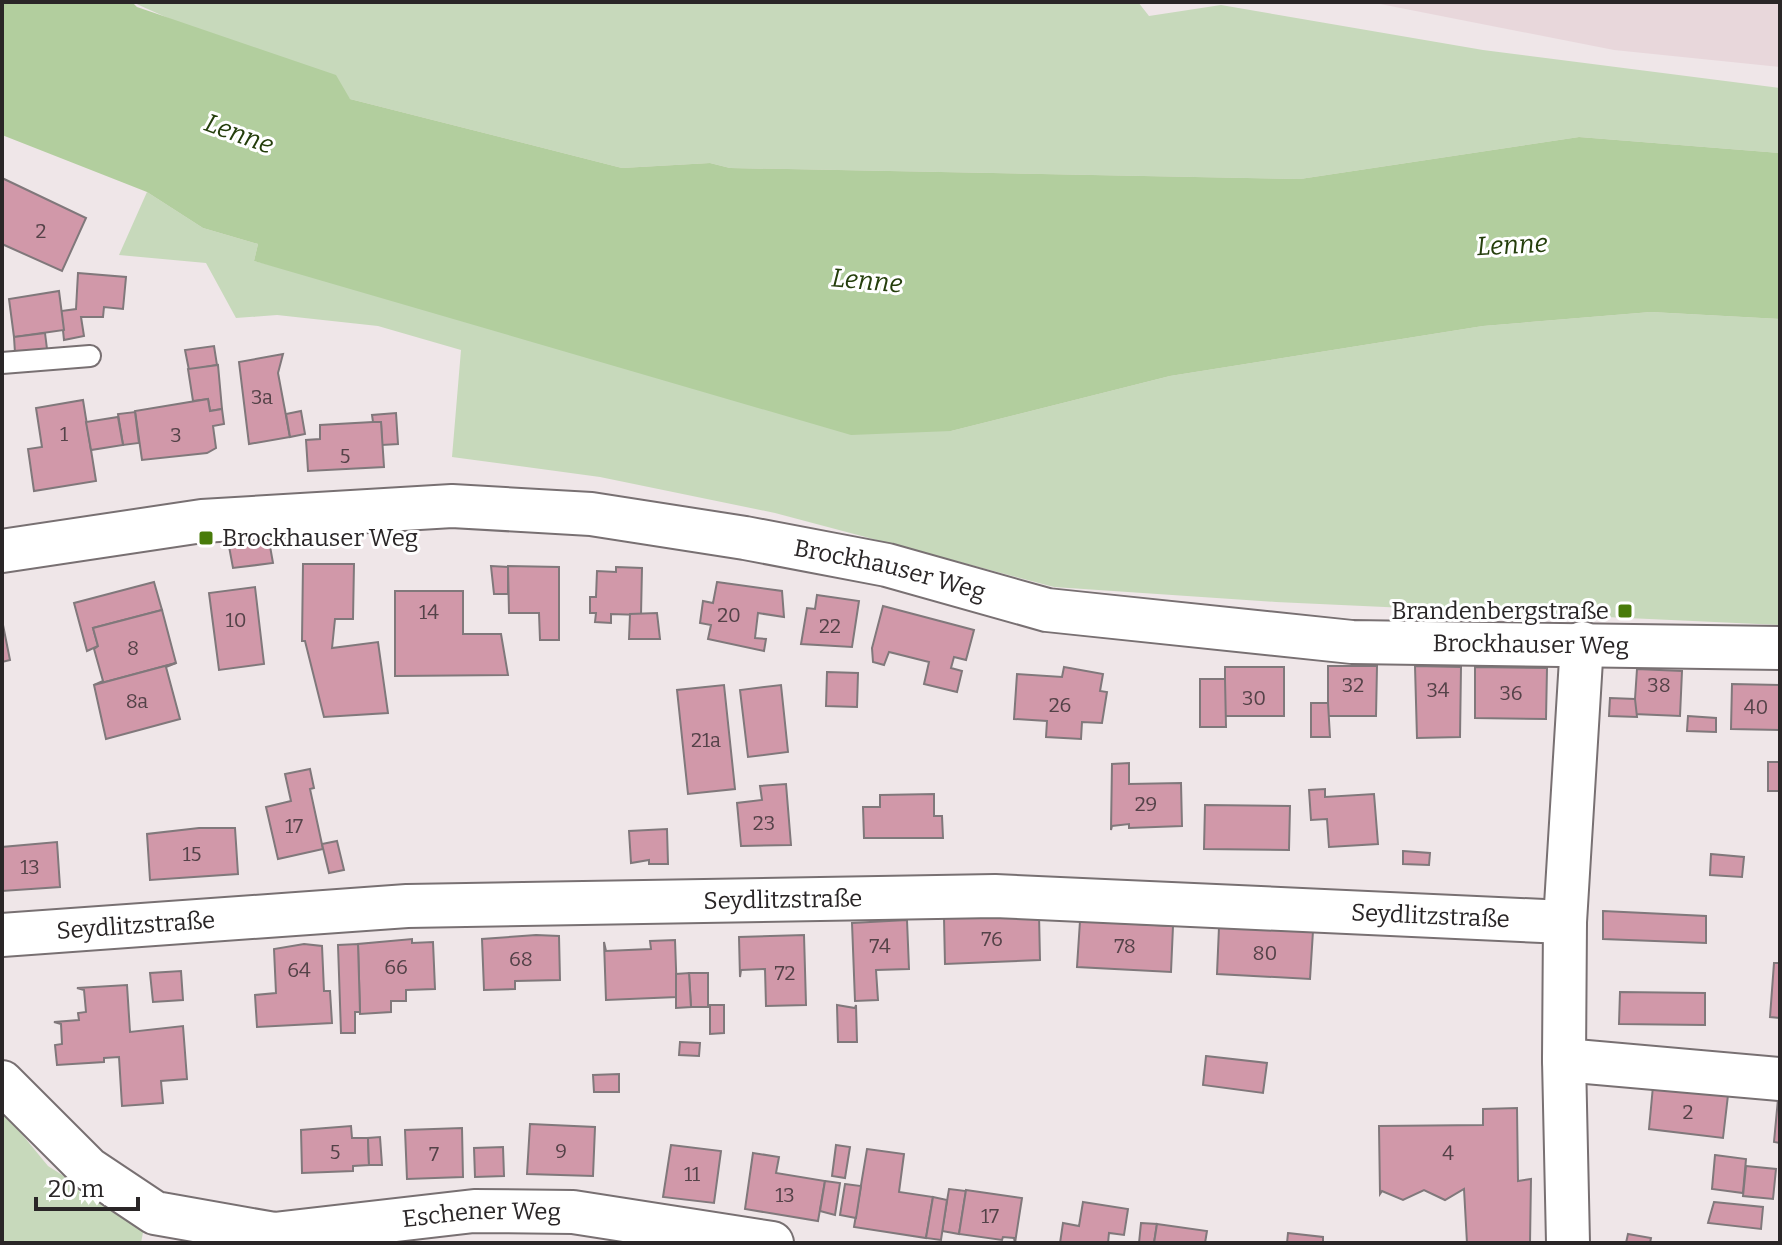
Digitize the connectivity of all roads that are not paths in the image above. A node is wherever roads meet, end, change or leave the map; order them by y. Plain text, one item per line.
1 (90, 356) dead end
2 (2, 363) edge
3 (2, 551) edge
4 (1582, 643) junction
5 (1780, 648) edge
6 (1565, 922) junction
7 (2, 935) edge
8 (1564, 1060) junction
9 (1780, 1079) edge
10 (2, 1082) edge
11 (772, 1243) edge
12 (1568, 1243) edge

1 - 2 lane
3 - 4 street, Brockhauser Weg
4 - 5 street, Brockhauser Weg
4 - 6 street
6 - 7 street, Seydlitzstraße
6 - 8 street
8 - 9 street
8 - 12 street
10 - 11 street, Eschener Weg

